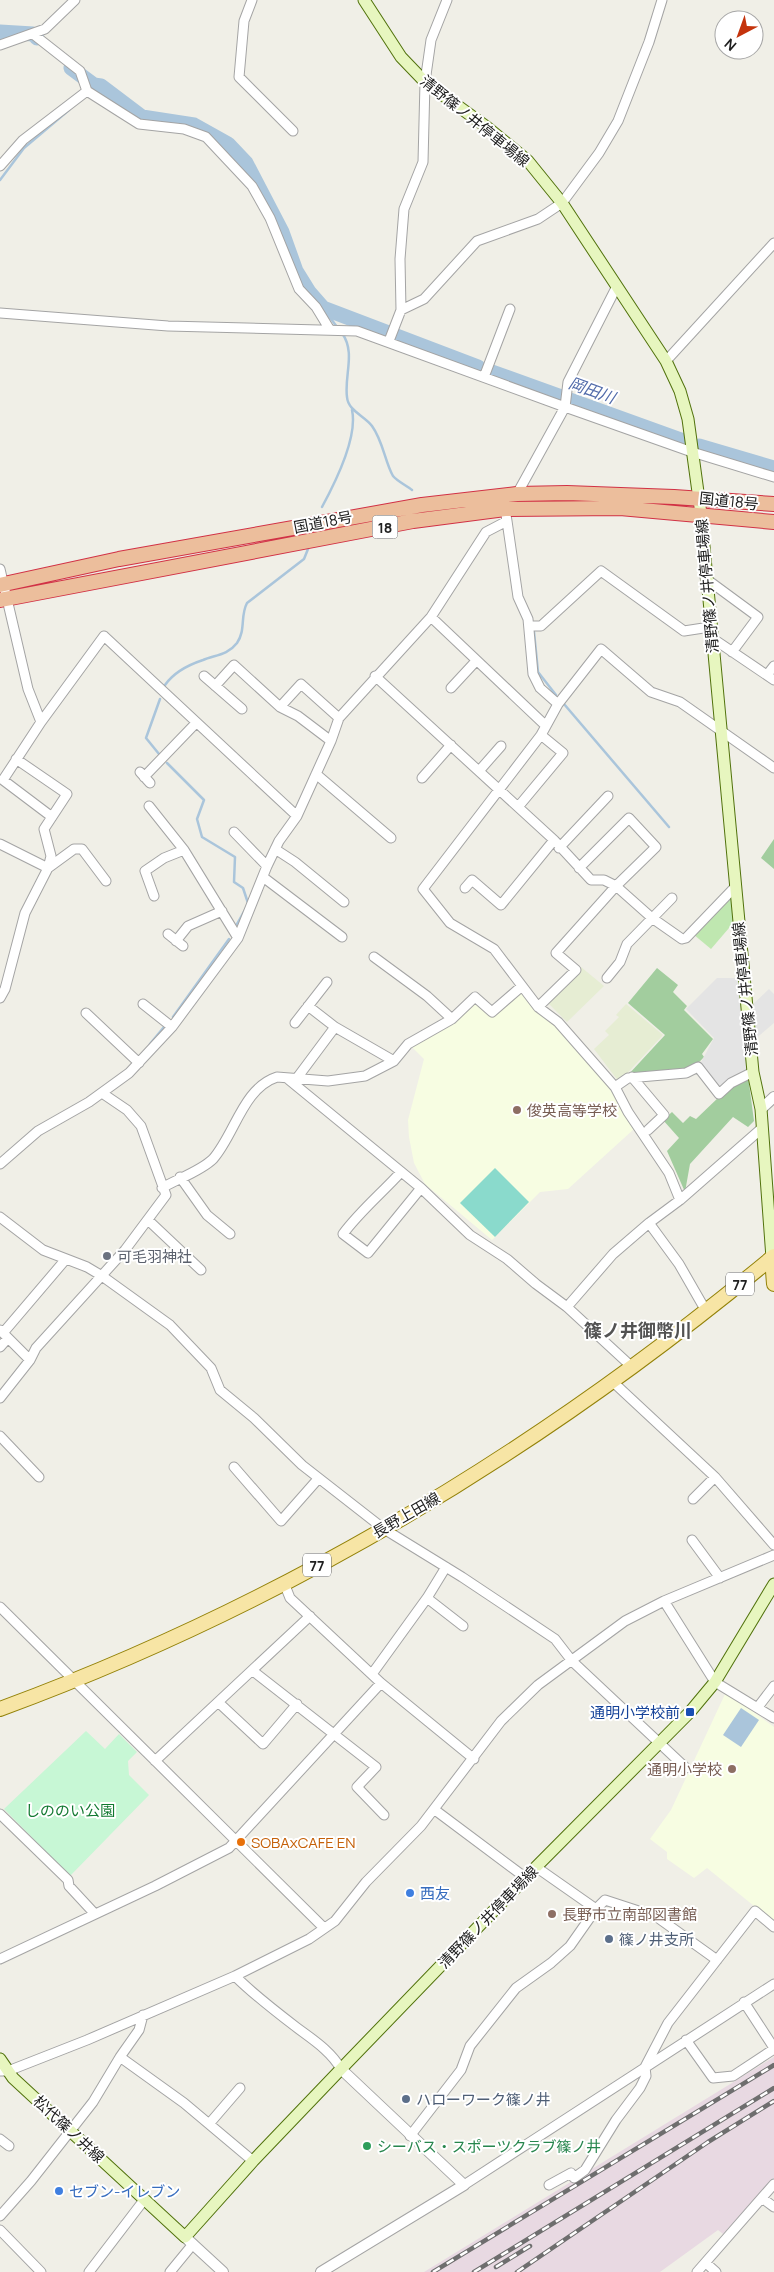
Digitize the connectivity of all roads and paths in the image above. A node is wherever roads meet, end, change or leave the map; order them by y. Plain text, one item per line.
1 (75, 0) edge
2 (252, 0) edge
3 (364, 0) edge
4 (447, 0) edge
5 (662, 0) edge
6 (33, 34) junction
7 (0, 45) edge
8 (425, 82) junction
9 (87, 91) junction
10 (293, 131) dead end
11 (0, 166) edge
12 (562, 203) junction
13 (774, 243) edge
14 (617, 286) junction
15 (510, 308) dead end
16 (401, 310) junction
17 (0, 313) edge
18 (338, 330) junction
19 (391, 337) junction
20 (666, 361) junction
21 (484, 377) junction
22 (565, 401) junction
23 (692, 452) junction
24 (774, 477) edge
25 (517, 494) junction
26 (697, 498) junction
27 (774, 504) edge
28 (701, 514) junction
29 (506, 515) junction
30 (774, 522) edge
31 (0, 569) edge
32 (705, 578) junction
33 (2, 585) edge
34 (4, 599) edge
35 (431, 617) junction
36 (529, 626) junction
37 (711, 633) junction
38 (732, 652) junction
39 (476, 660) junction
40 (774, 666) edge
41 (204, 676) dead end
42 (375, 676) junction
43 (771, 677) edge
44 (215, 686) junction
45 (451, 688) dead end
46 (558, 704) junction
47 (280, 707) junction
48 (242, 709) dead end
49 (339, 718) junction
50 (40, 722) junction
51 (196, 723) junction
52 (545, 725) junction
53 (721, 729) junction
54 (541, 734) junction
55 (331, 741) junction
56 (451, 745) junction
57 (501, 746) dead end
58 (16, 759) junction
59 (774, 768) edge
60 (479, 771) junction
61 (316, 774) junction
62 (145, 777) dead end
63 (422, 778) dead end
64 (500, 791) junction
65 (608, 796) dead end
66 (149, 806) dead end
67 (518, 807) junction
68 (297, 816) junction
69 (52, 817) junction
70 (234, 832) dead end
71 (391, 838) dead end
72 (556, 844) junction
73 (2, 848) edge
74 (275, 849) junction
75 (184, 850) junction
76 (267, 866) junction
77 (48, 868) junction
78 (579, 868) junction
79 (263, 877) junction
80 (106, 880) dead end
81 (616, 886) junction
82 (735, 887) junction
83 (465, 888) dead end
84 (154, 896) dead end
85 (672, 898) dead end
86 (344, 902) dead end
87 (222, 911) junction
88 (652, 918) junction
89 (168, 934) dead end
90 (342, 937) dead end
91 (238, 938) junction
92 (374, 957) dead end
93 (608, 978) dead end
94 (327, 982) dead end
95 (522, 986) junction
96 (0, 998) edge
97 (143, 1004) dead end
98 (308, 1006) junction
99 (538, 1007) junction
100 (86, 1013) dead end
101 (452, 1019) junction
102 (295, 1022) dead end
103 (172, 1027) junction
104 (335, 1027) junction
105 (394, 1061) junction
106 (139, 1063) junction
107 (753, 1072) junction
108 (632, 1077) junction
109 (292, 1079) junction
110 (615, 1087) junction
111 (102, 1093) junction
112 (774, 1096) edge
113 (761, 1109) junction
114 (648, 1130) dead end
115 (761, 1130) junction
116 (0, 1164) edge
117 (401, 1172) junction
118 (180, 1177) junction
119 (162, 1188) junction
120 (421, 1188) junction
121 (680, 1200) junction
122 (0, 1217) edge
123 (148, 1220) junction
124 (649, 1223) junction
125 (230, 1234) dead end
126 (773, 1257) edge
127 (66, 1259) junction
128 (201, 1270) dead end
129 (102, 1276) junction
130 (774, 1284) edge
131 (567, 1307) junction
132 (706, 1312) junction
133 (4, 1333) edge
134 (0, 1347) edge
135 (30, 1360) junction
136 (632, 1367) junction
137 (612, 1382) junction
138 (0, 1398) edge
139 (0, 1436) edge
140 (234, 1467) dead end
141 (39, 1477) dead end
142 (715, 1477) junction
143 (318, 1479) junction
144 (693, 1499) dead end
145 (384, 1529) junction
146 (692, 1540) dead end
147 (774, 1545) edge
148 (774, 1555) edge
149 (446, 1567) junction
150 (720, 1578) junction
151 (284, 1583) junction
152 (774, 1584) edge
153 (427, 1598) junction
154 (664, 1601) junction
155 (0, 1607) edge
156 (310, 1616) junction
157 (463, 1626) dead end
158 (572, 1661) junction
159 (253, 1671) junction
160 (372, 1674) junction
161 (73, 1680) junction
162 (715, 1682) junction
163 (380, 1683) junction
164 (774, 1686) edge
165 (218, 1702) junction
166 (296, 1704) junction
167 (758, 1707) junction
168 (0, 1709) edge
169 (774, 1718) edge
170 (334, 1734) junction
171 (658, 1743) junction
172 (474, 1758) junction
173 (155, 1761) junction
174 (686, 1768) dead end
175 (435, 1810) junction
176 (0, 1814) edge
177 (384, 1815) dead end
178 (235, 1842) junction
179 (536, 1867) junction
180 (526, 1878) junction
181 (596, 1909) junction
182 (94, 1913) junction
183 (324, 1928) junction
184 (774, 1928) edge
185 (0, 1959) edge
186 (717, 1960) junction
187 (235, 1976) junction
188 (774, 1984) edge
189 (744, 2002) junction
190 (143, 2015) junction
191 (686, 2040) junction
192 (774, 2048) edge
193 (120, 2057) junction
194 (0, 2059) edge
195 (646, 2067) junction
196 (341, 2069) junction
197 (4, 2071) edge
198 (240, 2088) dead end
199 (209, 2124) junction
200 (71, 2131) junction
201 (410, 2136) junction
202 (0, 2139) edge
203 (9, 2146) dead end
204 (253, 2161) junction
205 (774, 2184) edge
206 (464, 2185) junction
207 (549, 2185) dead end
208 (762, 2198) junction
209 (144, 2200) junction
210 (774, 2207) edge
211 (0, 2216) edge
212 (0, 2230) edge
213 (189, 2240) junction
214 (706, 2262) junction
215 (41, 2272) edge
216 (89, 2272) edge
217 (170, 2272) edge
218 (223, 2272) edge
219 (321, 2272) edge
220 (697, 2272) edge
221 (716, 2272) edge

1 - 6 street
2 - 10 street
3 - 8 main road, 清野篠ノ井停車場線
4 - 8 street
5 - 12 street
6 - 7 street
6 - 9 street
8 - 12 main road, 清野篠ノ井停車場線
8 - 16 street
9 - 11 street
9 - 18 street
12 - 14 main road, 清野篠ノ井停車場線
12 - 16 street
13 - 20 street
14 - 20 main road, 清野篠ノ井停車場線
14 - 22 street
15 - 21 street
16 - 19 street
17 - 18 street
18 - 19 street
19 - 21 street
20 - 23 main road, 清野篠ノ井停車場線
21 - 22 street
22 - 23 street
22 - 25 street
23 - 24 street
23 - 26 main road, 清野篠ノ井停車場線
25 - 26 highway, 国道18号 / 18
25 - 33 highway, 国道18号 / 18
26 - 27 highway, 国道18号 / 18
26 - 28 main road, 清野篠ノ井停車場線
28 - 29 highway, 国道18号 / 18
28 - 30 highway, 国道18号 / 18
28 - 32 main road, 清野篠ノ井停車場線
29 - 34 highway, 国道18号 / 18
29 - 35 street
29 - 36 street
31 - 33 street
32 - 37 main road, 清野篠ノ井停車場線
32 - 38 street
33 - 34 street
34 - 50 street
35 - 39 street
35 - 42 street
36 - 37 street
36 - 46 street
37 - 38 street
37 - 53 main road, 清野篠ノ井停車場線
38 - 43 street
39 - 45 street
39 - 52 street
40 - 43 street
41 - 44 street
42 - 49 street
42 - 56 street
44 - 47 street
44 - 48 street
46 - 52 street
46 - 53 street
47 - 49 street
47 - 55 street
49 - 55 street
50 - 51 street
50 - 58 street
51 - 62 street
51 - 68 street
52 - 54 street
53 - 59 street
53 - 82 main road, 清野篠ノ井停車場線
54 - 64 street
54 - 67 street
55 - 61 street
56 - 60 street
56 - 63 street
57 - 60 street
58 - 69 street
58 - 69 street
60 - 64 street
61 - 68 street
61 - 71 street
64 - 67 street
64 - 95 street
65 - 72 street
66 - 75 street
67 - 72 street
68 - 74 street
69 - 77 street
70 - 76 street
72 - 78 street
72 - 83 street
73 - 77 street
74 - 76 street
74 - 86 street
75 - 84 street
75 - 87 street
76 - 79 street
77 - 80 street
77 - 96 street
78 - 81 street
78 - 81 street
79 - 90 street
79 - 91 street
81 - 88 street
81 - 99 street
82 - 88 street
82 - 107 main road, 清野篠ノ井停車場線
85 - 88 street
87 - 89 street
87 - 91 street
88 - 93 street
91 - 103 street
92 - 101 street
94 - 98 street
95 - 99 street
95 - 101 street
97 - 103 street
98 - 102 street
98 - 104 street
99 - 110 street
100 - 106 street
101 - 105 street
103 - 106 street
104 - 105 street
104 - 109 street
105 - 109 street
106 - 111 street
107 - 108 street
107 - 113 main road, 清野篠ノ井停車場線
108 - 110 street
108 - 114 street
109 - 117 street
109 - 118 street
110 - 121 street
111 - 116 street
111 - 119 street
112 - 113 street
113 - 115 main road, 清野篠ノ井停車場線
115 - 121 street
115 - 126 main road, 清野篠ノ井停車場線
117 - 120 street
117 - 120 street
118 - 119 street
118 - 125 street
119 - 123 street
120 - 131 street
121 - 124 street
122 - 127 street
123 - 128 street
123 - 129 street
124 - 131 street
124 - 132 street
126 - 130 main road
126 - 132 main road, 長野上田線 / 77
127 - 129 street
127 - 133 street
129 - 135 street
129 - 143 street
131 - 136 street
132 - 136 main road, 長野上田線 / 77
133 - 134 street
133 - 135 street
135 - 138 street
136 - 137 main road, 長野上田線 / 77
137 - 142 street
137 - 145 main road, 長野上田線 / 77
139 - 141 street
140 - 143 street
142 - 144 street
142 - 147 street
143 - 145 street
145 - 149 street
145 - 151 main road, 長野上田線 / 77
146 - 150 street
148 - 150 street
149 - 153 street
149 - 158 street
150 - 154 street
151 - 156 street
151 - 161 main road, 長野上田線 / 77
152 - 162 main road, 清野篠ノ井停車場線
153 - 157 street
153 - 160 street
154 - 158 street
154 - 162 street
155 - 161 street
156 - 159 street
156 - 160 street
158 - 171 street
158 - 172 street
159 - 165 street
159 - 166 street
160 - 163 street
161 - 168 main road, 長野上田線 / 77
161 - 173 street
162 - 167 street
162 - 171 main road, 清野篠ノ井停車場線
163 - 170 street
163 - 172 street
164 - 167 street
165 - 166 street
165 - 173 street
166 - 170 street
167 - 169 street
170 - 177 street
170 - 178 street
171 - 174 street
171 - 179 main road, 清野篠ノ井停車場線
172 - 175 street
173 - 178 street
175 - 180 street
175 - 183 street
176 - 182 street
178 - 182 street
178 - 183 street
179 - 180 main road, 清野篠ノ井停車場線
179 - 181 street
180 - 196 main road, 清野篠ノ井停車場線
181 - 186 street
181 - 201 street
182 - 185 street
183 - 187 street
184 - 186 street
186 - 195 street
187 - 190 street
187 - 196 street
188 - 189 street
189 - 191 street
189 - 192 street
190 - 193 street
190 - 197 street
191 - 192 street
191 - 195 street
193 - 199 street
193 - 200 street
194 - 197 main road, 松代篠ノ井線
195 - 206 street
195 - 207 street
196 - 201 street
196 - 204 main road, 清野篠ノ井停車場線
197 - 200 main road, 松代篠ノ井線
198 - 199 street
199 - 204 street
200 - 209 main road, 松代篠ノ井線
200 - 211 street
201 - 206 street
202 - 203 street
204 - 213 main road, 清野篠ノ井停車場線
205 - 208 street
206 - 219 street
208 - 210 street
208 - 214 street
209 - 213 main road, 松代篠ノ井線
209 - 216 street
212 - 215 street
213 - 217 street
213 - 218 street
214 - 220 street
214 - 221 street

